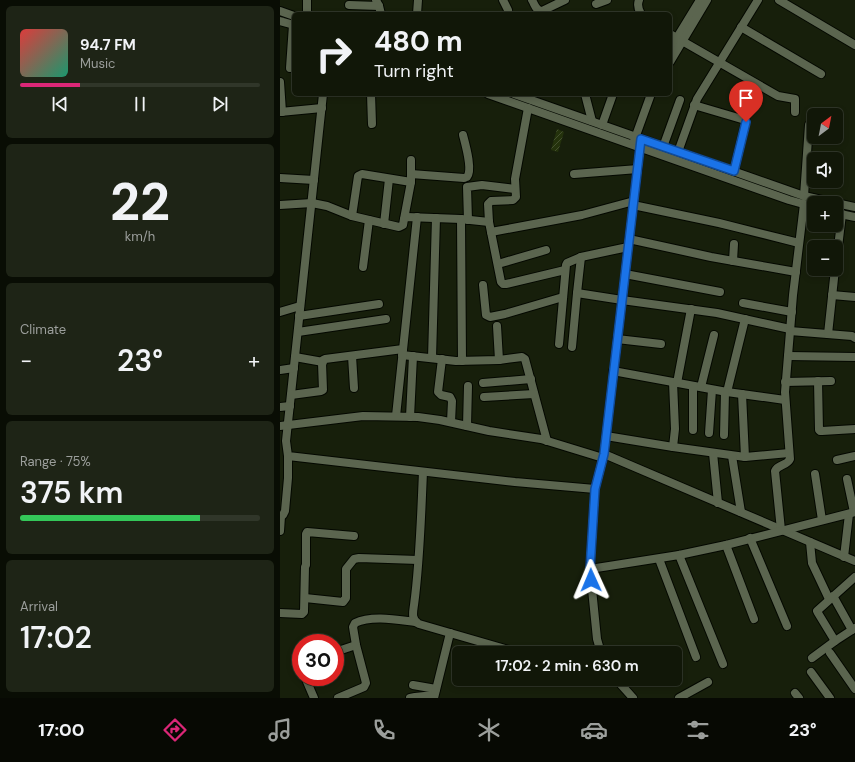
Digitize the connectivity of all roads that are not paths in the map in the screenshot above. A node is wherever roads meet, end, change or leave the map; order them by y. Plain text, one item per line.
1 (307, 0) edge
2 (418, 0) edge
3 (503, 0) edge
4 (532, 0) edge
5 (565, 0) edge
6 (607, 0) edge
7 (700, 0) edge
8 (707, 0) edge
9 (758, 0) edge
10 (779, 0) edge
11 (638, 1) edge
12 (596, 4) dead end
13 (349, 5) dead end
14 (379, 7) edge
15 (508, 10) dead end
16 (280, 11) edge
17 (307, 12) edge
18 (418, 12) edge
19 (640, 12) edge
20 (292, 15) edge
21 (280, 21) edge
22 (292, 25) edge
23 (741, 27) junction
24 (676, 38) edge
25 (292, 39) edge
26 (855, 44) edge
27 (672, 54) edge
28 (720, 63) junction
29 (290, 68) dead end
30 (821, 74) dead end
31 (280, 82) edge
32 (324, 96) edge
33 (371, 96) edge
34 (494, 96) edge
35 (518, 96) edge
36 (586, 96) edge
37 (612, 96) edge
38 (650, 96) edge
39 (680, 100) dead end
40 (694, 105) junction
41 (322, 108) junction
42 (528, 108) junction
43 (542, 108) junction
44 (281, 112) edge
45 (795, 112) dead end
46 (592, 121) junction
47 (372, 124) dead end
48 (602, 125) junction
49 (463, 135) dead end
50 (638, 138) junction
51 (808, 144) edge
52 (663, 146) junction
53 (637, 147) junction
54 (678, 152) junction
55 (411, 160) dead end
56 (638, 169) junction
57 (734, 171) junction
58 (574, 174) dead end
59 (280, 178) edge
60 (411, 178) junction
61 (389, 179) junction
62 (314, 180) junction
63 (516, 189) junction
64 (804, 200) junction
65 (807, 200) edge
66 (807, 202) edge
67 (312, 203) junction
68 (634, 203) junction
69 (843, 204) edge
70 (280, 205) edge
71 (855, 207) edge
72 (843, 215) edge
73 (352, 216) junction
74 (417, 217) junction
75 (855, 217) edge
76 (436, 218) junction
77 (404, 219) junction
78 (369, 220) junction
79 (464, 220) junction
80 (489, 222) junction
81 (384, 224) junction
82 (491, 232) junction
83 (629, 243) junction
84 (799, 243) junction
85 (734, 244) dead end
86 (546, 250) dead end
87 (582, 257) junction
88 (733, 261) junction
89 (498, 264) junction
90 (363, 267) dead end
91 (565, 270) junction
92 (796, 272) junction
93 (625, 274) junction
94 (834, 276) edge
95 (483, 285) dead end
96 (720, 292) dead end
97 (577, 293) junction
98 (832, 295) junction
99 (563, 297) junction
100 (855, 297) edge
101 (622, 300) junction
102 (743, 303) dead end
103 (379, 304) dead end
104 (300, 306) junction
105 (691, 309) junction
106 (280, 312) edge
107 (792, 312) junction
108 (299, 316) junction
109 (386, 319) dead end
110 (745, 319) junction
111 (497, 326) dead end
112 (790, 330) junction
113 (298, 332) junction
114 (828, 334) junction
115 (714, 335) dead end
116 (855, 338) edge
117 (617, 339) junction
118 (559, 344) dead end
119 (661, 344) dead end
120 (572, 347) dead end
121 (402, 352) junction
122 (352, 356) junction
123 (413, 356) junction
124 (788, 356) junction
125 (295, 357) junction
126 (855, 357) edge
127 (432, 358) junction
128 (442, 360) junction
129 (499, 360) junction
130 (462, 361) junction
131 (323, 362) junction
132 (294, 368) junction
133 (280, 370) edge
134 (614, 371) junction
135 (531, 379) junction
136 (831, 380) dead end
137 (818, 381) junction
138 (785, 382) junction
139 (483, 383) dead end
140 (675, 383) junction
141 (468, 386) dead end
142 (697, 387) junction
143 (354, 388) dead end
144 (712, 390) junction
145 (726, 392) junction
146 (534, 394) junction
147 (742, 394) junction
148 (291, 395) junction
149 (484, 397) dead end
150 (785, 400) junction
151 (290, 406) junction
152 (280, 407) edge
153 (396, 416) junction
154 (410, 416) junction
155 (451, 422) junction
156 (284, 425) edge
157 (467, 426) junction
158 (855, 429) edge
159 (693, 430) dead end
160 (709, 434) dead end
161 (724, 435) dead end
162 (606, 436) junction
163 (547, 441) junction
164 (283, 446) edge
165 (673, 447) junction
166 (713, 453) junction
167 (789, 453) junction
168 (288, 456) junction
169 (603, 456) junction
170 (732, 456) junction
171 (855, 456) edge
172 (745, 457) junction
173 (837, 460) dead end
174 (422, 472) junction
175 (814, 474) dead end
176 (847, 479) dead end
177 (595, 489) junction
178 (718, 503) junction
179 (741, 512) junction
180 (853, 512) edge
181 (281, 517) edge
182 (822, 520) junction
183 (781, 530) junction
184 (280, 531) edge
185 (354, 536) dead end
186 (750, 538) junction
187 (810, 542) junction
188 (726, 545) junction
189 (679, 555) junction
190 (844, 557) junction
191 (659, 559) junction
192 (418, 560) junction
193 (855, 561) edge
194 (590, 569) junction
195 (854, 580) edge
196 (305, 598) junction
197 (831, 598) junction
198 (280, 613) edge
199 (754, 619) dead end
200 (415, 622) junction
201 (787, 626) dead end
202 (854, 629) edge
203 (450, 633) junction
204 (835, 641) junction
205 (356, 645) junction
206 (495, 646) edge
207 (598, 646) edge
208 (344, 649) edge
209 (830, 653) dead end
210 (696, 657) dead end
211 (812, 658) dead end
212 (723, 664) dead end
213 (811, 672) dead end
214 (708, 682) dead end
215 (413, 685) dead end
216 (309, 686) edge
217 (622, 686) edge
218 (854, 687) edge
219 (435, 694) edge
220 (314, 698) edge
221 (338, 698) edge
222 (410, 698) edge
223 (633, 698) edge
224 (679, 698) edge
225 (830, 698) edge

1 - 17 street
2 - 18 street
3 - 15 street
4 - 5 street
6 - 12 street
7 - 24 street
8 - 24 street
9 - 23 street
10 - 26 street
11 - 19 street
13 - 14 street
16 - 20 street
21 - 22 street
23 - 28 street
23 - 30 street
24 - 27 street
24 - 28 street
25 - 29 street
28 - 40 street
28 - 45 street
31 - 44 street
32 - 41 street
33 - 47 street
34 - 42 street
35 - 43 street
36 - 46 street
37 - 48 street
38 - 50 street
39 - 52 street
40 - 54 street
40 - 57 street
41 - 44 street
41 - 62 street
42 - 43 street
42 - 63 street
43 - 46 street
43 - 53 street
46 - 48 street
48 - 50 street
49 - 60 street
50 - 52 street
50 - 53 street
51 - 64 street
52 - 54 street
53 - 56 street
53 - 64 street
54 - 57 street
55 - 60 street
56 - 58 street
56 - 68 street
57 - 64 street
59 - 62 street
60 - 61 street
60 - 77 street
61 - 73 street
61 - 81 street
62 - 67 street
63 - 79 street
63 - 80 street
64 - 65 street
64 - 66 street
64 - 84 street
67 - 70 street
67 - 73 street
67 - 104 street
68 - 82 street
68 - 83 street
68 - 84 street
69 - 71 street
72 - 75 street
73 - 78 street
74 - 76 street
74 - 77 street
74 - 121 street
76 - 79 street
76 - 127 street
77 - 81 street
78 - 81 street
78 - 90 street
79 - 80 street
79 - 130 street
80 - 82 street
82 - 89 street
83 - 87 street
83 - 88 street
83 - 93 street
84 - 92 street
85 - 88 street
86 - 89 street
87 - 91 street
87 - 97 street
88 - 92 street
89 - 91 street
91 - 99 street
92 - 107 street
93 - 96 street
93 - 101 street
94 - 98 street
95 - 99 street
97 - 101 street
97 - 120 street
98 - 100 street
98 - 114 street
99 - 118 street
101 - 105 street
101 - 117 street
102 - 107 street
103 - 108 street
104 - 106 street
104 - 108 street
105 - 110 street
105 - 140 street
107 - 112 street
108 - 113 street
109 - 113 street
110 - 112 street
110 - 145 street
111 - 129 street
112 - 114 street
112 - 124 street
113 - 125 street
114 - 116 street
115 - 142 street
117 - 119 street
117 - 134 street
121 - 122 street
121 - 123 street
121 - 153 street
122 - 131 street
122 - 143 street
123 - 127 street
123 - 154 street
124 - 126 street
124 - 138 street
125 - 131 street
125 - 132 street
127 - 128 street
128 - 130 street
128 - 155 street
129 - 130 street
129 - 135 street
131 - 148 street
132 - 133 street
132 - 148 street
134 - 140 street
134 - 162 street
135 - 139 street
135 - 146 street
136 - 137 street
137 - 138 street
137 - 158 street
138 - 150 street
140 - 142 street
140 - 165 street
141 - 157 street
142 - 144 street
142 - 159 street
144 - 145 street
144 - 160 street
145 - 147 street
145 - 161 street
146 - 149 street
146 - 163 street
147 - 150 street
147 - 172 street
148 - 151 street
150 - 167 street
151 - 152 street
151 - 156 street
153 - 154 street
153 - 156 street
154 - 155 street
155 - 157 street
156 - 164 street
157 - 163 street
162 - 165 street
162 - 169 street
163 - 169 street
164 - 168 street
165 - 166 street
166 - 170 street
166 - 178 street
167 - 172 street
167 - 183 street
168 - 174 street
168 - 181 street
169 - 177 street
169 - 178 street
170 - 172 street
170 - 179 street
171 - 173 street
174 - 177 street
174 - 192 street
175 - 182 street
176 - 180 street
177 - 194 street
178 - 179 street
179 - 183 street
180 - 182 street
180 - 190 street
181 - 184 street
182 - 183 street
183 - 186 street
183 - 187 street
185 - 196 street
186 - 188 street
186 - 201 street
187 - 190 street
187 - 197 street
188 - 189 street
188 - 199 street
189 - 191 street
189 - 212 street
190 - 193 street
191 - 194 street
191 - 210 street
192 - 196 street
192 - 200 street
194 - 207 street
195 - 197 street
196 - 198 street
197 - 202 street
197 - 204 street
200 - 203 street
200 - 205 street
202 - 204 street
203 - 206 street
203 - 219 street
204 - 211 street
205 - 208 street
205 - 221 street
209 - 218 street
213 - 225 street
214 - 224 street
215 - 219 street
216 - 220 street
217 - 223 street
219 - 222 street

